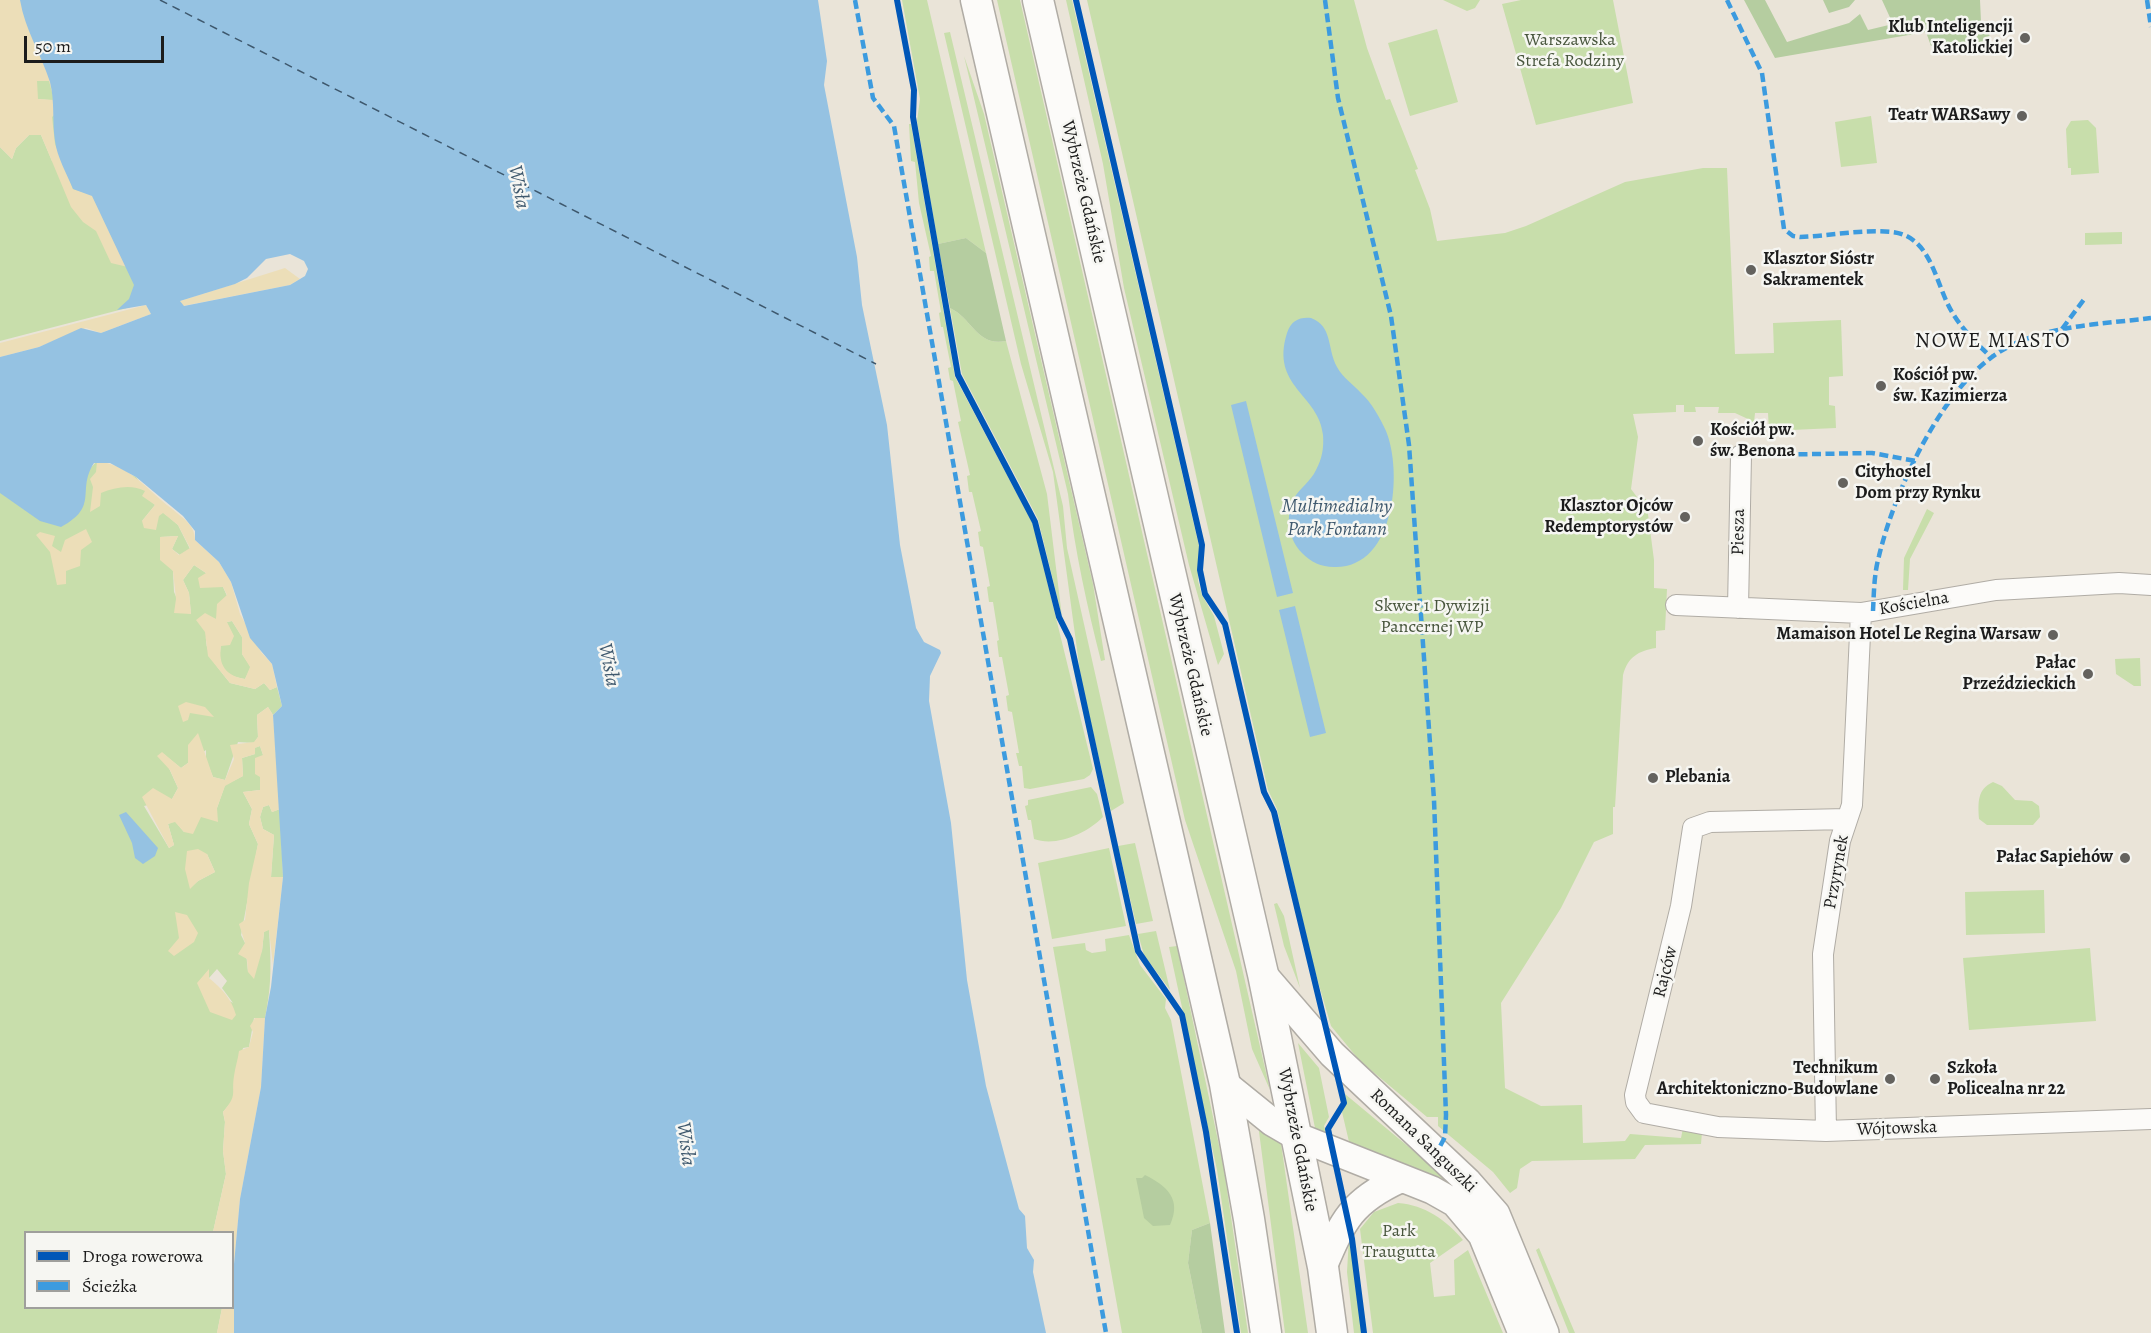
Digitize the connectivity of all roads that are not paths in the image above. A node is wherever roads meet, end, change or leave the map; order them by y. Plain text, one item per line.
1 (976, 0) edge
2 (1038, 0) edge
3 (1048, 0) edge
4 (1045, 29) junction
5 (1741, 455) dead end
6 (2151, 585) edge
7 (1676, 605) dead end
8 (1738, 608) junction
9 (1861, 613) junction
10 (1847, 819) junction
11 (1263, 974) junction
12 (1225, 1084) junction
13 (1640, 1107) joint
14 (2151, 1119) edge
15 (1826, 1131) junction
16 (1296, 1136) junction
17 (1400, 1179) junction
18 (1323, 1267) junction
19 (1266, 1333) edge
20 (1332, 1333) edge
21 (1522, 1333) edge
22 (1545, 1333) edge

1 - 12 main road
2 - 4 main road, Wybrzeże Gdańskie
3 - 4 street
4 - 11 main road, Wybrzeże Gdańskie
5 - 8 street, Piesza
6 - 9 street, Kościelna
7 - 8 street, Kościelna
8 - 9 street, Kościelna
9 - 10 street, Przyrynek
10 - 13 street, Rajców
10 - 15 street, Przyrynek
11 - 16 main road, Wybrzeże Gdańskie
11 - 22 street, Romana Sanguszki
12 - 16 street, Romana Sanguszki
12 - 19 main road
13 - 15 street, Wójtowska
14 - 15 street, Wójtowska
16 - 17 street, Romana Sanguszki
16 - 18 main road, Wybrzeże Gdańskie
17 - 18 street
17 - 21 street, Romana Sanguszki
18 - 20 main road, Wybrzeże Gdańskie

